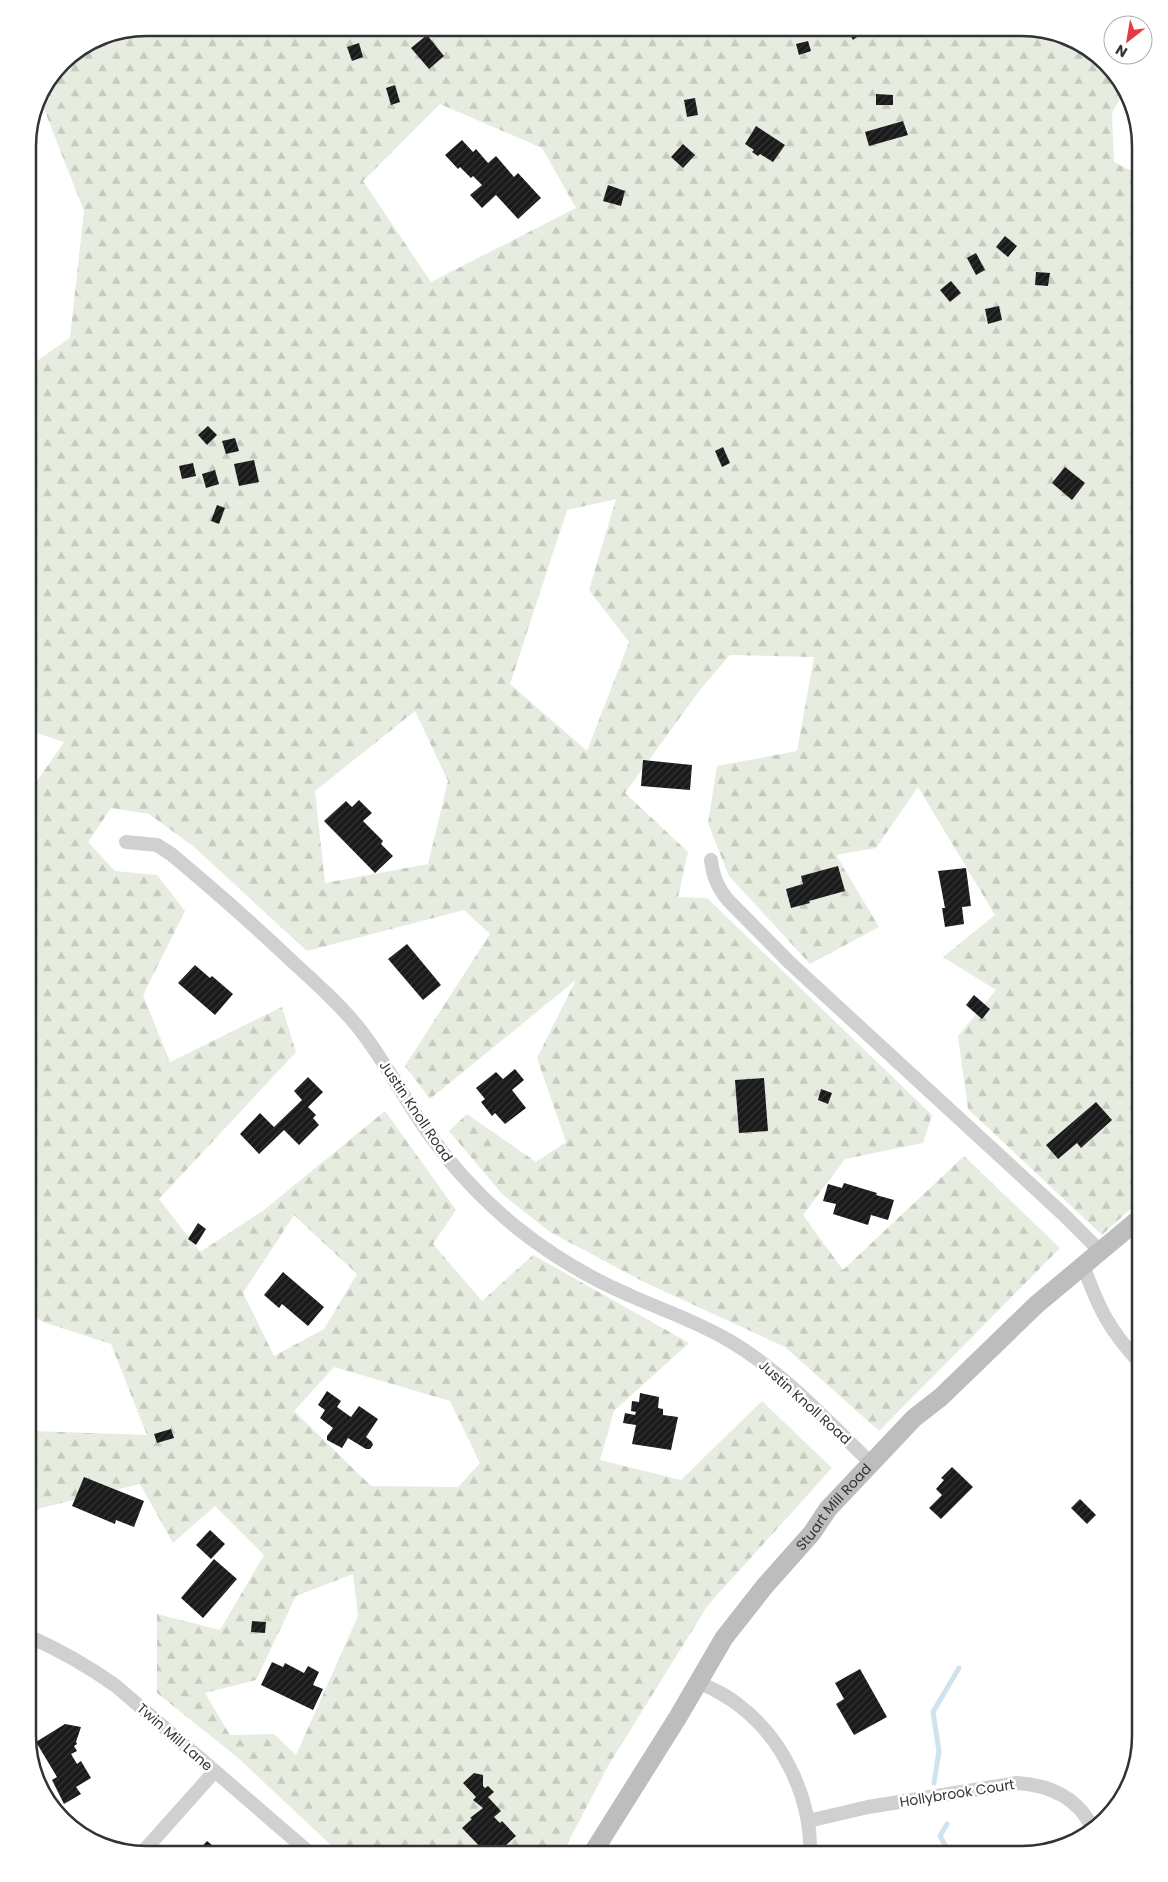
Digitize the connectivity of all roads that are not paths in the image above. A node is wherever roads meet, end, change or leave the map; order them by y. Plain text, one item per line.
1 (126, 842) dead end
2 (711, 860) dead end
3 (1132, 1225) edge
4 (1100, 1251) junction
5 (1083, 1266) junction
6 (1132, 1354) edge
7 (871, 1463) junction
8 (36, 1640) edge
9 (698, 1682) junction
10 (214, 1772) junction
11 (808, 1821) junction
12 (1089, 1822) edge
13 (149, 1846) edge
14 (302, 1846) edge
15 (597, 1846) edge
16 (810, 1846) edge

1 - 7 street, Justin Knoll Road
2 - 4 street
3 - 4 main road, Stuart Mill Road
4 - 5 main road, Stuart Mill Road
5 - 6 street
5 - 7 main road, Stuart Mill Road
7 - 9 main road, Stuart Mill Road
8 - 10 street, Twin Mill Lane
9 - 11 street
9 - 15 main road, Stuart Mill Road
10 - 13 street
10 - 14 street, Twin Mill Lane
11 - 12 street, Hollybrook Court
11 - 16 street

